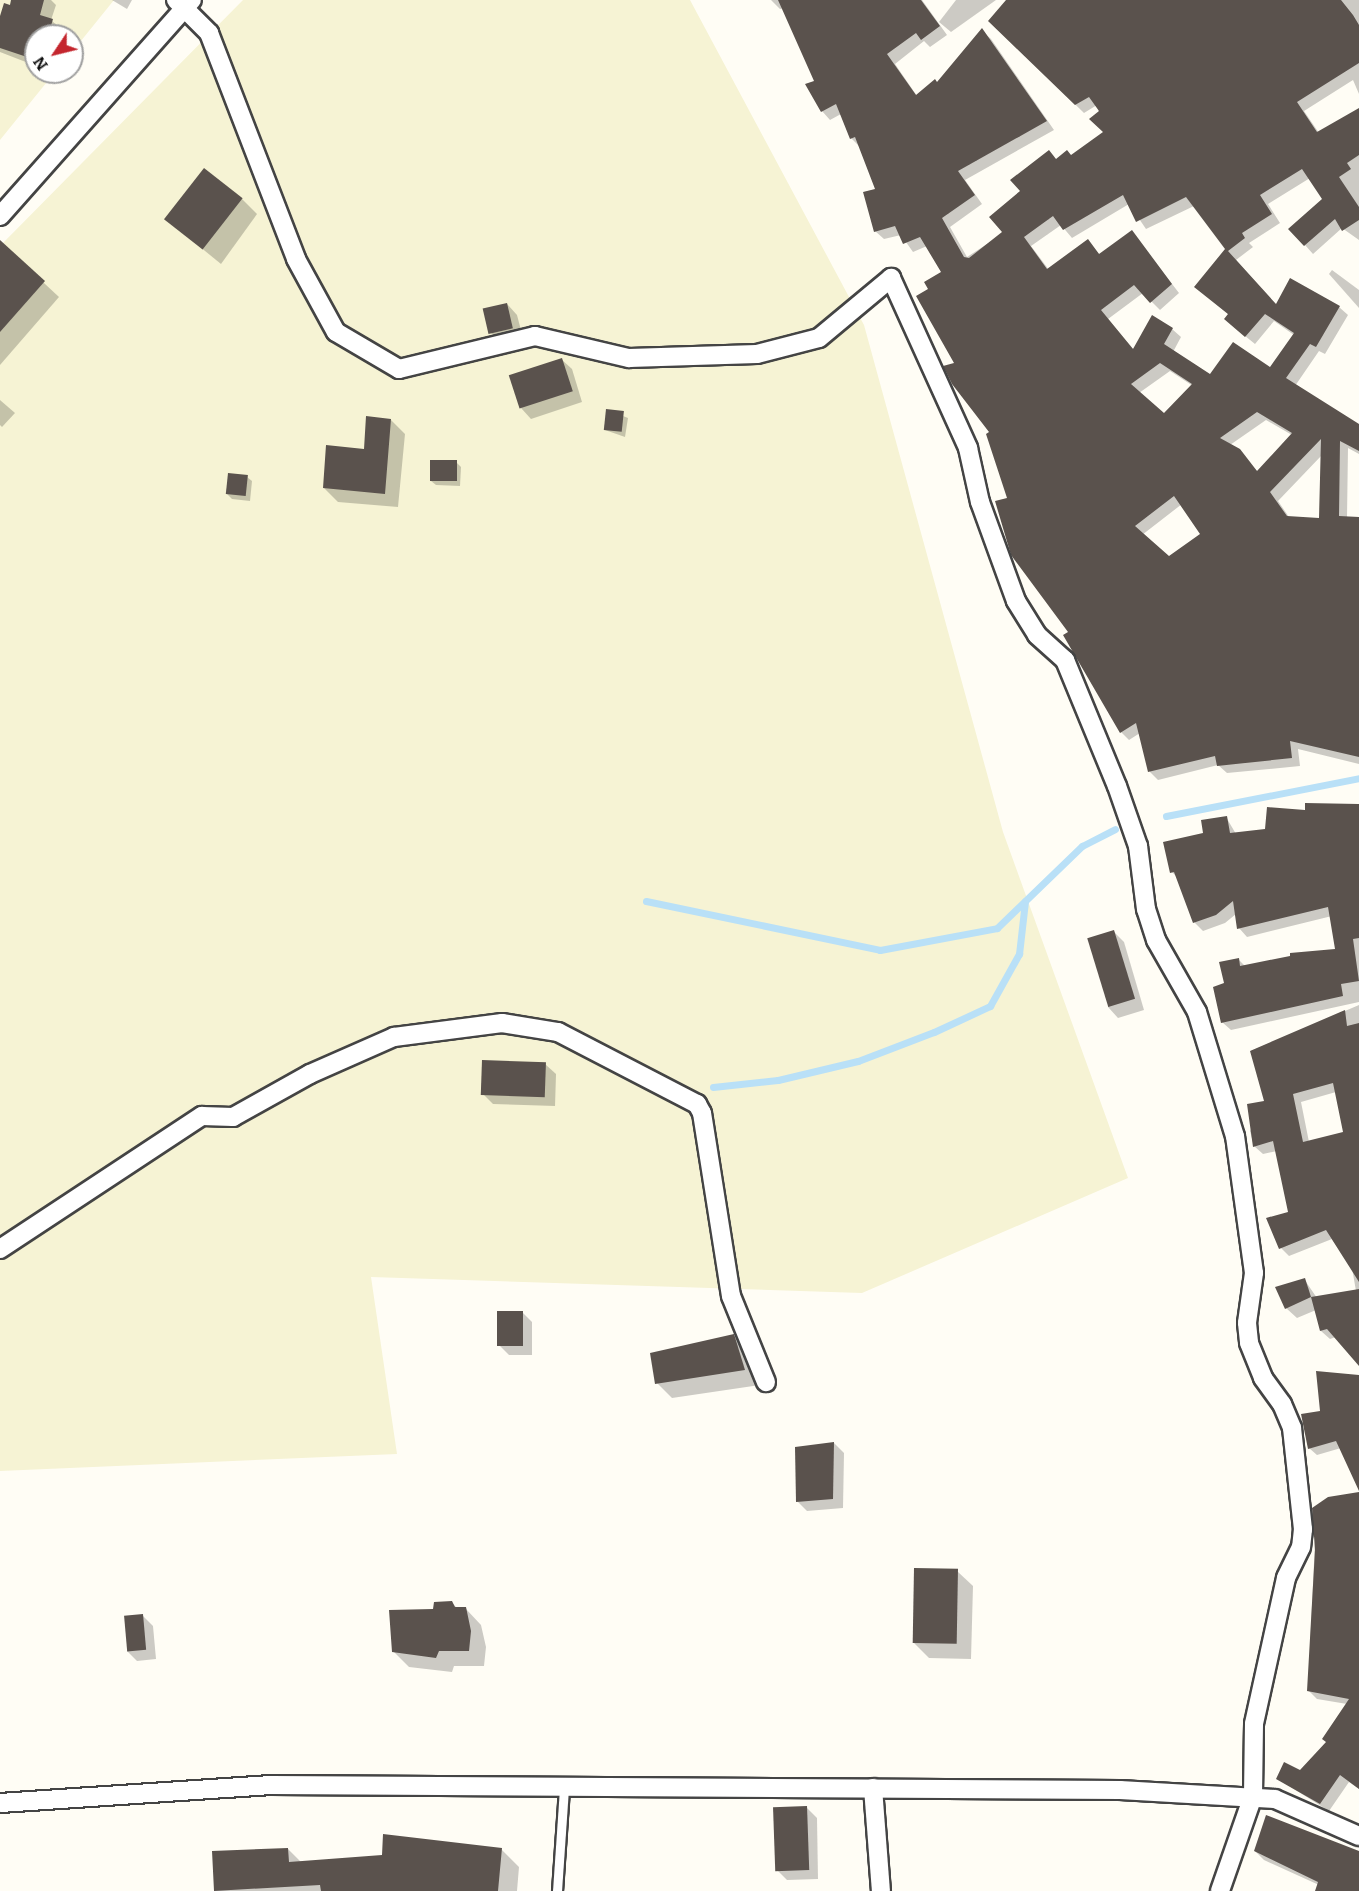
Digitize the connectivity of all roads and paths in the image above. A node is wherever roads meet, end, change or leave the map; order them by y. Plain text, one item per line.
1 (185, 2) edge
2 (0, 216) edge
3 (0, 1249) edge
4 (766, 1382) dead end
5 (873, 1788) junction
6 (564, 1789) junction
7 (1253, 1796) junction
8 (0, 1803) edge
9 (1359, 1836) edge
10 (557, 1891) edge
11 (881, 1891) edge
12 (1220, 1891) edge

1 - 2 street
1 - 7 street
3 - 4 street
5 - 6 street
5 - 7 street
5 - 11 street
6 - 8 street
6 - 10 lane
7 - 9 street
7 - 12 street

